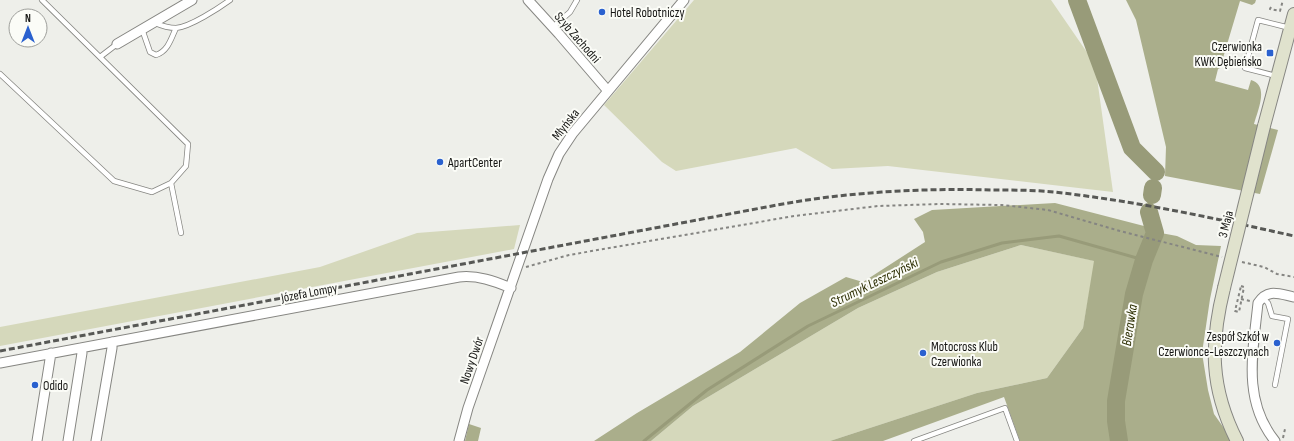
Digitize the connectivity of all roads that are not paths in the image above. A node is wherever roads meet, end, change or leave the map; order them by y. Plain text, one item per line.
1 (42, 0) edge
2 (192, 0) edge
3 (230, 0) edge
4 (528, 0) edge
5 (577, 0) edge
6 (684, 0) edge
7 (1294, 14) edge
8 (153, 23) junction
9 (553, 27) junction
10 (176, 28) junction
11 (1290, 28) junction
12 (142, 29) junction
13 (117, 44) joint
14 (100, 57) junction
15 (0, 74) edge
16 (1277, 76) junction
17 (608, 91) junction
18 (171, 183) junction
19 (181, 233) dead end
20 (510, 288) junction
21 (1262, 297) junction
22 (1294, 297) edge
23 (112, 342) junction
24 (81, 348) junction
25 (51, 353) junction
26 (0, 363) edge
27 (1276, 385) dead end
28 (37, 441) edge
29 (68, 441) edge
30 (96, 441) edge
31 (459, 441) edge
32 (914, 441) edge
33 (1016, 441) edge
34 (1237, 441) edge
35 (1275, 441) edge

1 - 14 lane
2 - 8 street
3 - 10 lane
4 - 9 street, Szyb Zachodni
5 - 9 lane
6 - 17 street, Młyńska
7 - 11 main road, 3 Maja
8 - 10 lane
8 - 12 street
9 - 17 street, Szyb Zachodni
10 - 12 lane
11 - 16 main road, 3 Maja
11 - 16 lane
12 - 13 street
13 - 14 lane
14 - 18 lane
15 - 18 lane
16 - 34 main road, 3 Maja, bridge
17 - 20 street, Młyńska
18 - 19 lane
20 - 23 street, Józefa Lompy
20 - 31 street, Nowy Dwór
21 - 22 street
21 - 27 lane
21 - 35 street
23 - 24 street, Józefa Lompy
23 - 30 street
24 - 25 street, Józefa Lompy
24 - 29 street
25 - 26 street, Józefa Lompy
25 - 28 street
32 - 33 lane

